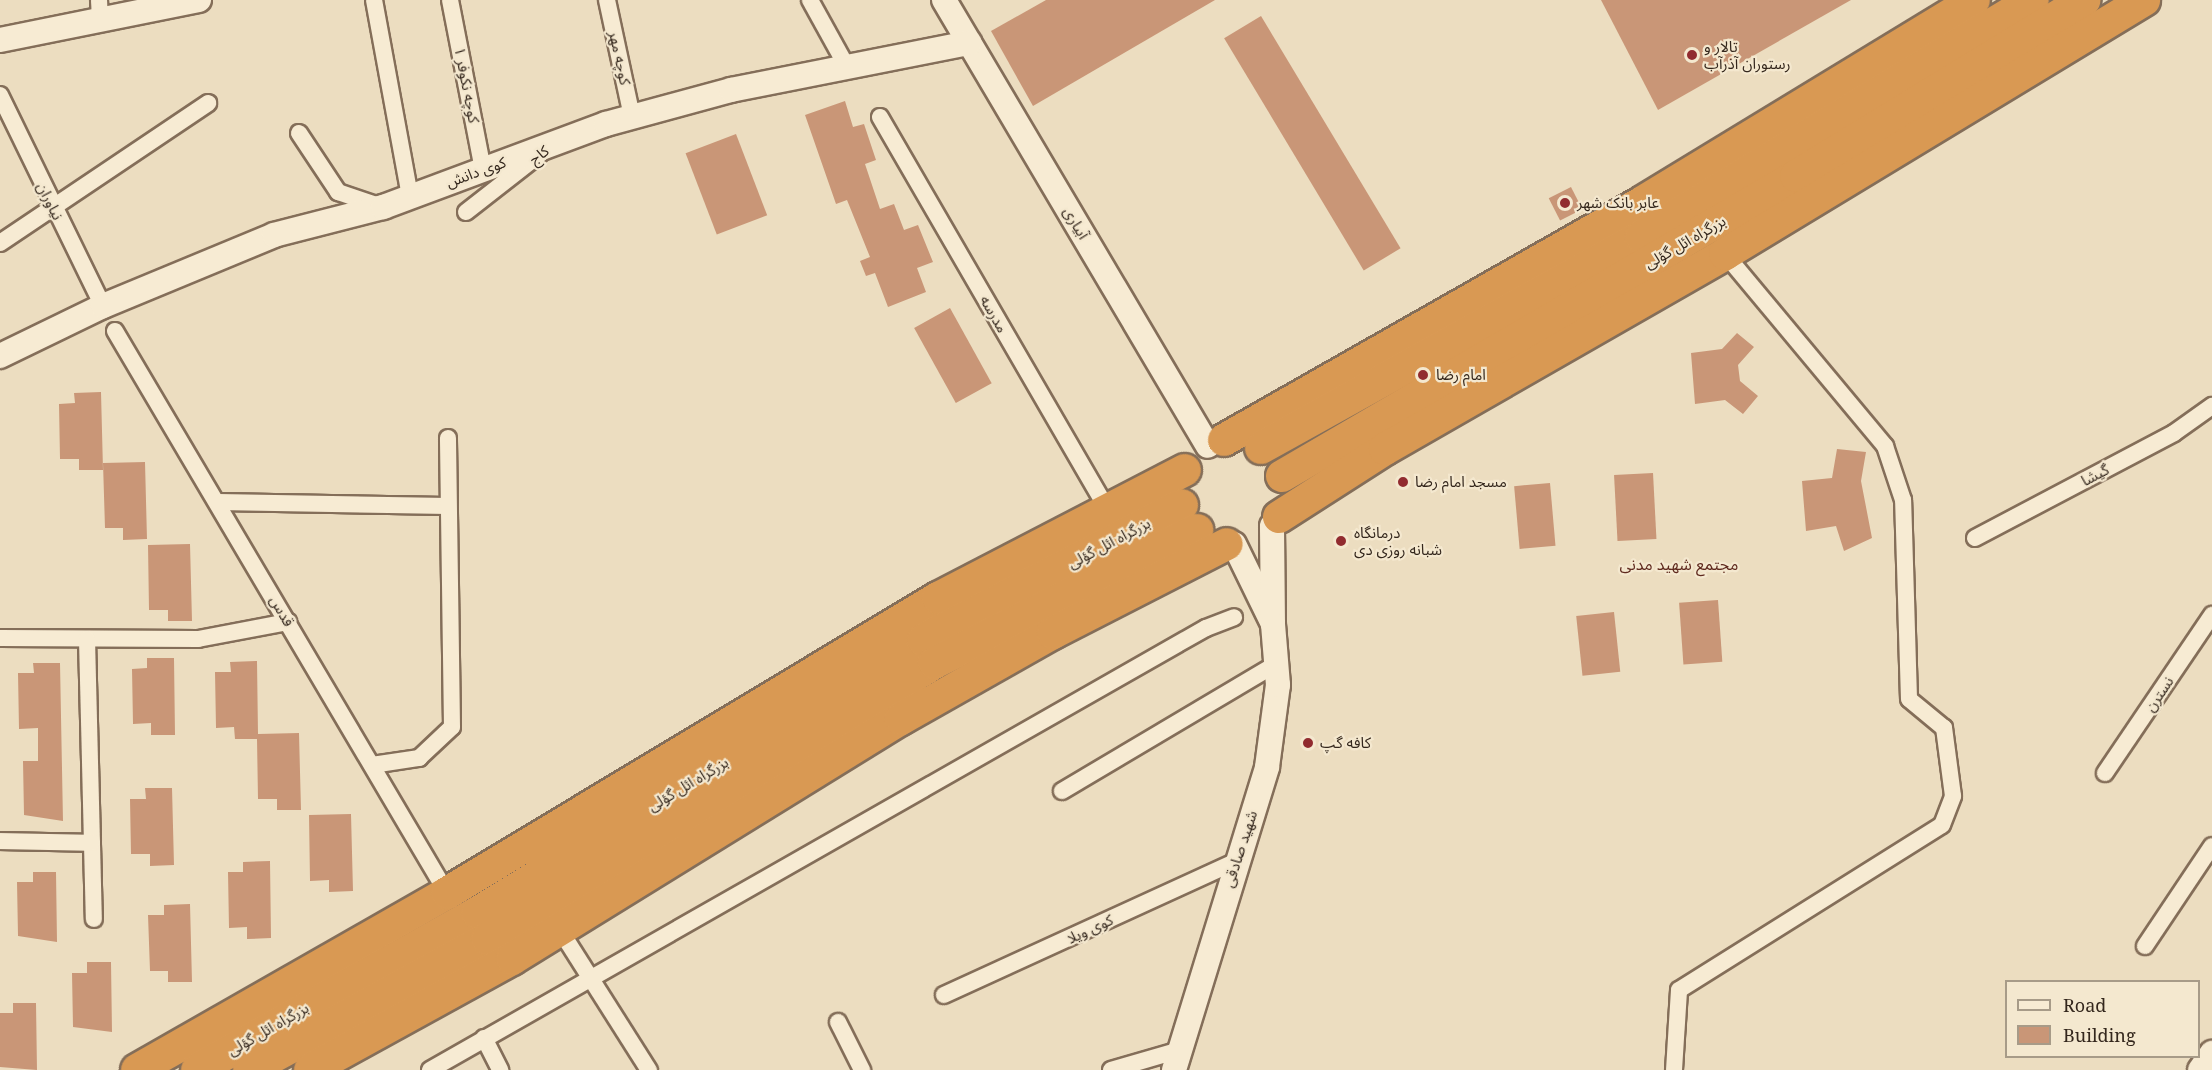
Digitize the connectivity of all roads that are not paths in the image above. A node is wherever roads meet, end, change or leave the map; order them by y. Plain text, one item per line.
1 (199, 0) edge
2 (374, 0) edge
3 (450, 0) edge
4 (608, 0) edge
5 (810, 0) edge
6 (944, 0) edge
7 (1974, 0) edge
8 (2033, 0) edge
9 (2084, 0) edge
10 (2144, 0) edge
11 (100, 10) edge
12 (0, 40) edge
13 (969, 43) junction
14 (847, 67) junction
15 (0, 95) edge
16 (208, 103) dead end
17 (632, 117) junction
18 (880, 117) dead end
19 (299, 133) dead end
20 (555, 143) junction
21 (483, 170) junction
22 (410, 197) junction
23 (53, 206) junction
24 (383, 207) junction
25 (466, 212) dead end
26 (0, 243) edge
27 (1725, 254) junction
28 (103, 306) junction
29 (115, 331) dead end
30 (0, 356) edge
31 (2212, 406) edge
32 (448, 438) dead end
33 (1216, 443) junction
34 (1261, 448) junction
35 (1185, 470) junction
36 (1282, 476) junction
37 (218, 502) junction
38 (448, 506) junction
39 (1108, 510) junction
40 (1189, 517) junction
41 (1275, 522) junction
42 (1975, 538) dead end
43 (1231, 544) junction
44 (2212, 615) edge
45 (1234, 617) dead end
46 (288, 622) junction
47 (1273, 624) junction
48 (0, 638) edge
49 (87, 639) junction
50 (1276, 664) junction
51 (372, 765) junction
52 (2105, 773) dead end
53 (1062, 791) dead end
54 (0, 841) edge
55 (92, 843) junction
56 (2212, 846) edge
57 (1235, 862) junction
58 (447, 893) junction
59 (94, 919) dead end
60 (560, 930) junction
61 (2145, 946) dead end
62 (592, 981) junction
63 (944, 995) dead end
64 (838, 1023) dead end
65 (484, 1038) junction
66 (2212, 1053) edge
67 (1177, 1060) edge
68 (137, 1070) edge
69 (197, 1070) edge
70 (249, 1070) edge
71 (310, 1070) edge
72 (430, 1070) edge
73 (500, 1070) edge
74 (649, 1070) edge
75 (862, 1070) edge
76 (1111, 1070) edge
77 (1674, 1070) edge
78 (2200, 1070) edge

1 - 11 main road
2 - 22 street
3 - 21 street, کوچه نکوفر ۱
4 - 17 street, کوچه مهر
5 - 14 street
6 - 13 main road, آبیاری
7 - 33 highway
8 - 34 highway, بزرگراه ائل گؤلی
9 - 36 highway, بزرگراه ائل گؤلی
10 - 27 highway
11 - 12 main road
13 - 14 main road, کوی دانش
13 - 33 main road, آبیاری
14 - 17 main road, کوی دانش
15 - 23 street, نیاوران
16 - 23 street
17 - 20 main road, کوی دانش
18 - 39 street, مدرسه
19 - 24 street
20 - 21 main road, کوی دانش
20 - 25 street, کاج
21 - 22 main road, کوی دانش
22 - 24 main road, کوی دانش
23 - 26 street
23 - 28 street, نیاوران
24 - 28 main road, کوی دانش
27 - 41 highway
27 - 77 street
28 - 30 main road, کوی دانش
29 - 37 street, قدس
31 - 42 street, گیشا
32 - 38 street
33 - 34 highway
33 - 35 highway
34 - 36 highway
35 - 39 highway
35 - 40 highway
36 - 41 highway
37 - 38 street
37 - 46 street, قدس
38 - 51 street
39 - 58 highway
40 - 43 highway
40 - 69 highway, بزرگراه ائل گؤلی
40 - 70 highway, بزرگراه ائل گؤلی
41 - 43 highway
41 - 47 main road, شهید صادقی
43 - 47 main road, شهید صادقی
43 - 60 highway
44 - 52 street, نسترن
45 - 62 street
46 - 49 street
46 - 51 street, قدس
47 - 50 main road, شهید صادقی
48 - 49 street
49 - 55 street
50 - 53 street
50 - 57 main road, شهید صادقی
51 - 58 street, قدس
54 - 55 street
55 - 59 street
56 - 61 street
57 - 63 street, کوی ویلا
57 - 67 main road, شهید صادقی
58 - 68 highway
60 - 62 street
60 - 71 highway
62 - 65 street
62 - 74 street
64 - 75 street
65 - 72 street
65 - 73 street
66 - 78 main road
67 - 76 street

